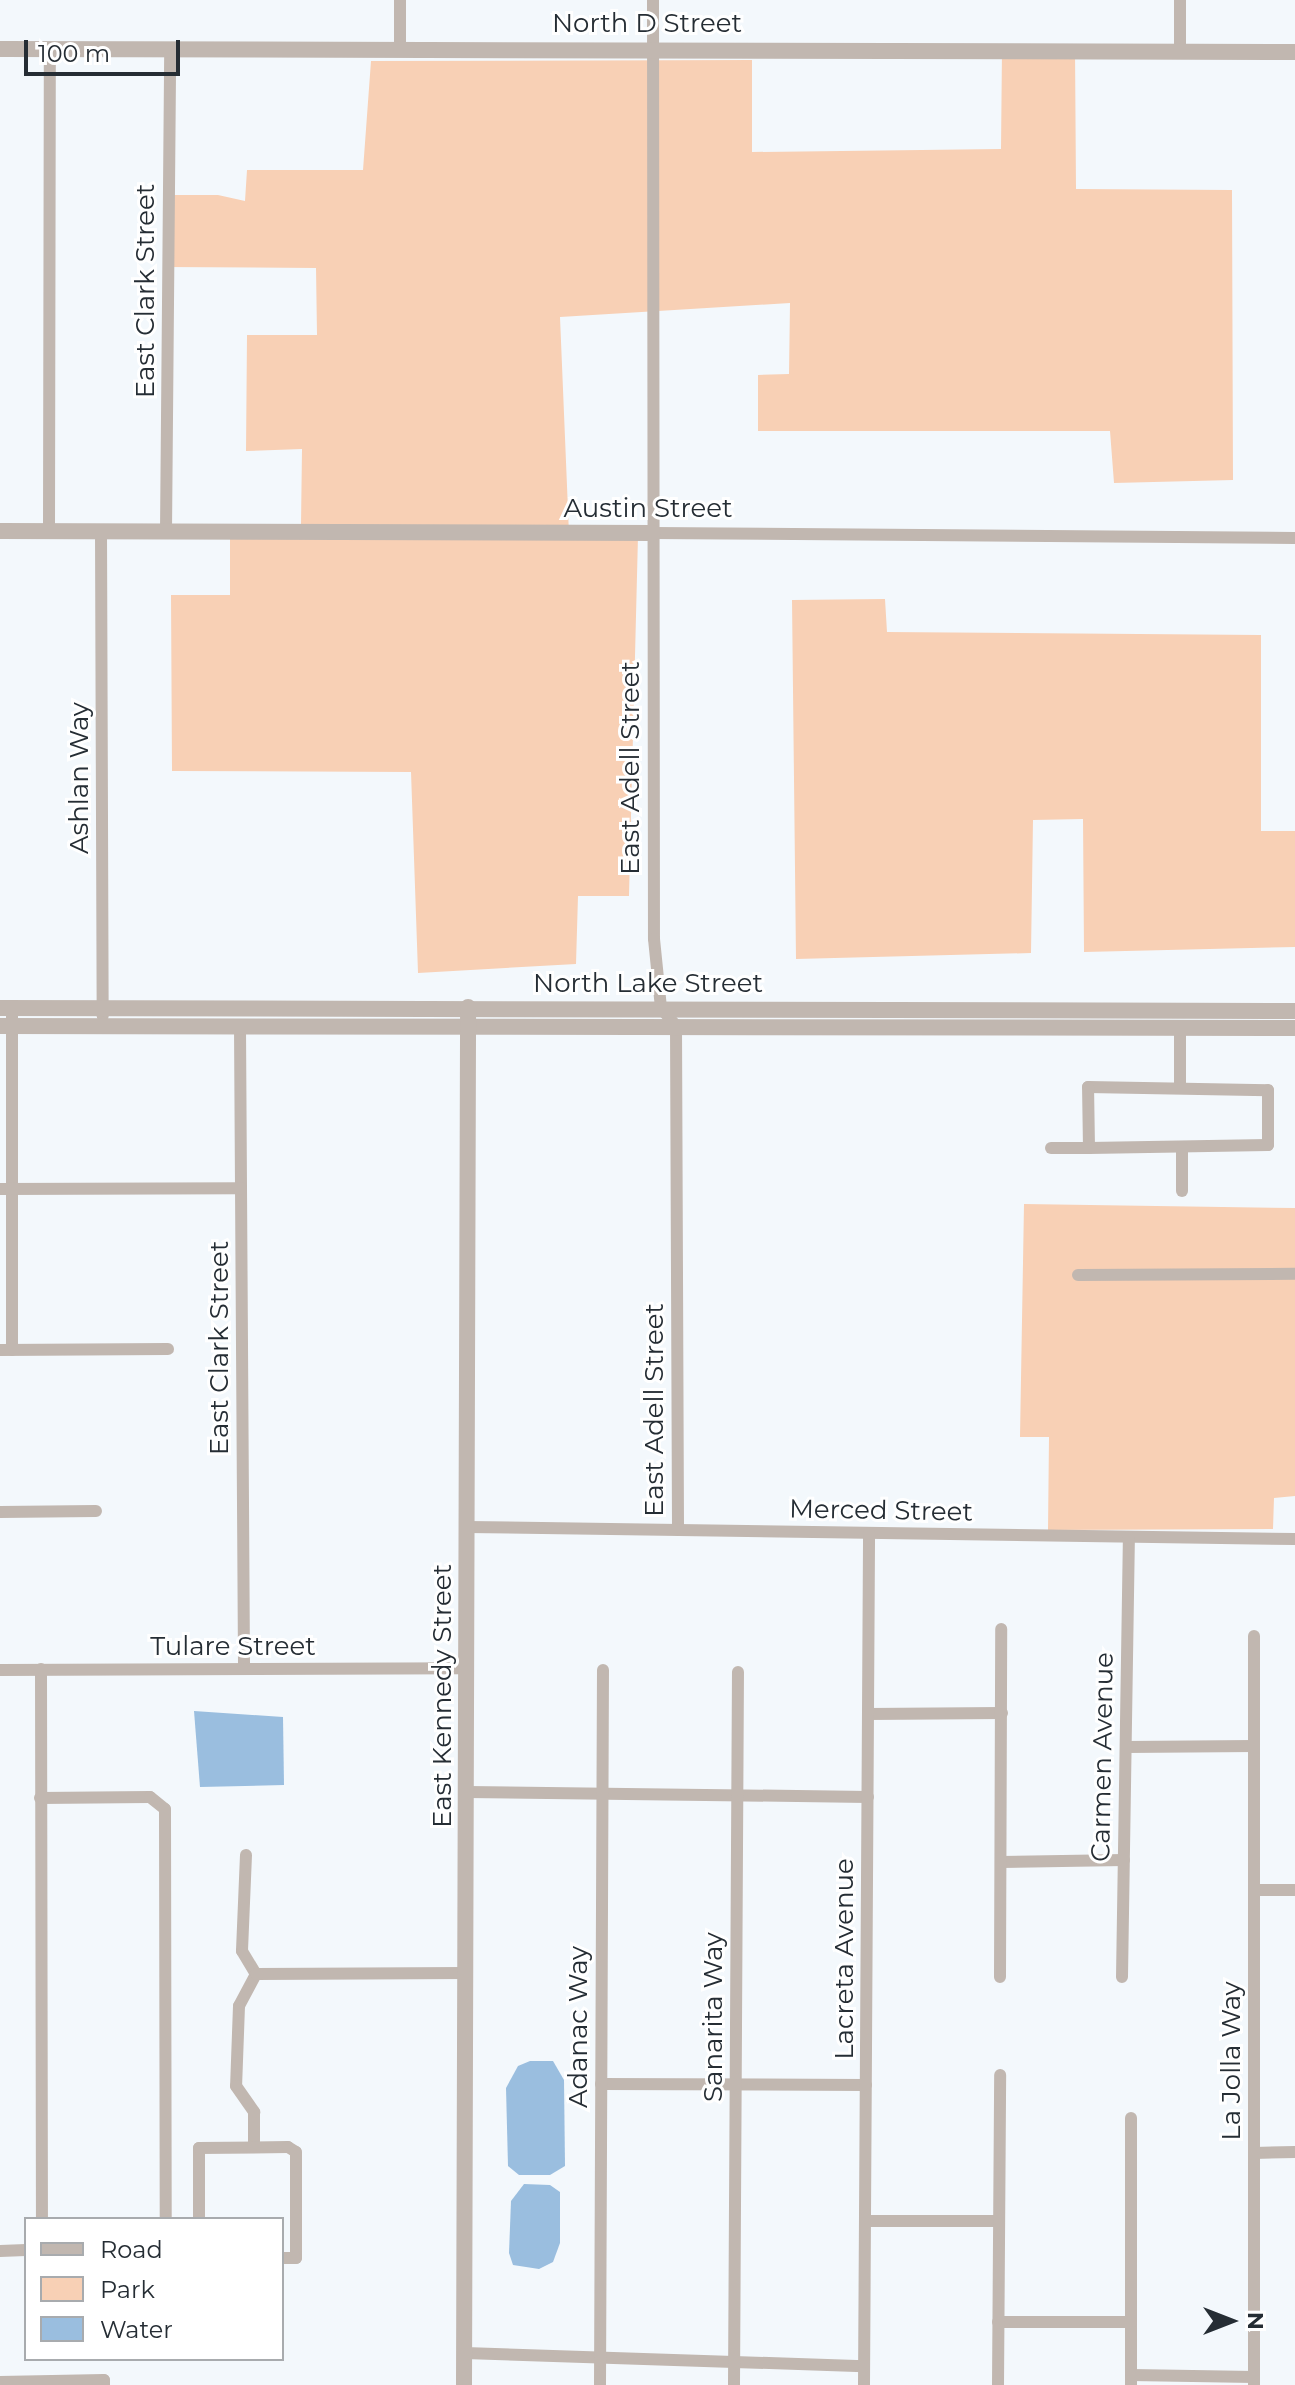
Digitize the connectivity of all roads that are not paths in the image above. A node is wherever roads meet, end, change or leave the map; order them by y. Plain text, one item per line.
1 (400, 0) edge
2 (653, 0) edge
3 (1180, 0) edge
4 (653, 47) junction
5 (0, 49) edge
6 (50, 50) junction
7 (170, 50) junction
8 (400, 50) junction
9 (1180, 51) junction
10 (1295, 52) edge
11 (0, 531) edge
12 (49, 531) junction
13 (101, 532) junction
14 (166, 532) junction
15 (653, 533) junction
16 (1295, 538) edge
17 (103, 1006) junction
18 (468, 1007) junction
19 (6, 1008) edge
20 (661, 1008) junction
21 (830, 1008) junction
22 (1179, 1008) junction
23 (1295, 1011) edge
24 (103, 1024) junction
25 (469, 1024) junction
26 (6, 1026) edge
27 (676, 1026) junction
28 (849, 1026) junction
29 (1180, 1026) junction
30 (240, 1027) junction
31 (1295, 1028) edge
32 (1180, 1088) junction
33 (1182, 1147) junction
34 (1051, 1148) dead end
35 (1089, 1148) junction
36 (241, 1188) junction
37 (6, 1189) edge
38 (1182, 1191) dead end
39 (1295, 1274) edge
40 (1078, 1275) dead end
41 (168, 1349) dead end
42 (6, 1350) edge
43 (96, 1511) dead end
44 (0, 1512) edge
45 (467, 1527) junction
46 (678, 1530) junction
47 (869, 1533) junction
48 (1129, 1537) junction
49 (1295, 1539) edge
50 (1001, 1629) dead end
51 (1254, 1636) dead end
52 (466, 1668) junction
53 (41, 1669) junction
54 (244, 1669) junction
55 (0, 1670) edge
56 (603, 1670) dead end
57 (738, 1672) dead end
58 (1002, 1713) junction
59 (868, 1714) junction
60 (1254, 1746) junction
61 (1126, 1747) junction
62 (467, 1792) junction
63 (603, 1793) junction
64 (737, 1795) junction
65 (868, 1797) junction
66 (40, 1798) junction
67 (246, 1855) dead end
68 (1124, 1860) junction
69 (1001, 1862) junction
70 (1254, 1890) junction
71 (1295, 1890) edge
72 (466, 1973) junction
73 (256, 1974) junction
74 (1000, 1977) dead end
75 (1122, 1977) dead end
76 (1000, 2075) dead end
77 (601, 2084) junction
78 (736, 2085) junction
79 (866, 2085) junction
80 (1131, 2118) dead end
81 (254, 2145) junction
82 (1295, 2152) edge
83 (1254, 2153) junction
84 (42, 2217) edge
85 (166, 2217) edge
86 (199, 2217) edge
87 (865, 2221) junction
88 (999, 2221) junction
89 (24, 2250) edge
90 (0, 2251) edge
91 (284, 2258) edge
92 (998, 2322) junction
93 (1131, 2322) junction
94 (465, 2353) junction
95 (600, 2355) junction
96 (734, 2362) junction
97 (864, 2366) junction
98 (1131, 2380) edge
99 (1254, 2381) edge
100 (0, 2382) edge
101 (104, 2382) edge
102 (464, 2385) edge
103 (600, 2385) edge
104 (734, 2385) edge
105 (864, 2385) edge
106 (998, 2385) edge

1 - 8 street
2 - 4 street, East Adell Street
3 - 9 street
4 - 8 street, North D Street
4 - 9 street, North D Street
4 - 15 street, East Adell Street
5 - 6 street, North D Street
6 - 7 street, North D Street
6 - 12 street
7 - 8 street, North D Street
7 - 14 street, East Clark Street
9 - 10 street, North D Street
11 - 12 street, Austin Street
12 - 13 street, Austin Street
13 - 14 street, Austin Street
13 - 17 street, Ashlan Way
14 - 15 street, Austin Street
15 - 16 street, Austin Street
15 - 20 street, East Adell Street
17 - 18 street, North Lake Street
17 - 19 street, North Lake Street
17 - 24 street, Ashlan Way
18 - 20 street, North Lake Street
18 - 25 street, East Kennedy Street
19 - 26 street
20 - 21 street, North Lake Street
20 - 27 street
21 - 22 street, North Lake Street
21 - 28 street
22 - 23 street, North Lake Street
22 - 29 street
24 - 26 street, North Lake Street
24 - 30 street, North Lake Street
25 - 27 street, North Lake Street
25 - 30 street, North Lake Street
25 - 45 street, East Kennedy Street
26 - 37 street
27 - 28 street, North Lake Street
27 - 46 street, East Adell Street
28 - 29 street, North Lake Street
29 - 31 street, North Lake Street
29 - 32 street
30 - 36 street, East Clark Street
32 - 33 street
32 - 35 street
33 - 35 street
33 - 38 street
34 - 35 street
36 - 37 street
36 - 54 street, East Clark Street
37 - 42 street
39 - 40 street
41 - 42 street
43 - 44 street
45 - 46 street, Merced Street
45 - 52 street, East Kennedy Street
46 - 47 street, Merced Street
47 - 48 street, Merced Street
47 - 59 street, Lacreta Avenue
48 - 49 street, Merced Street
48 - 61 street, Carmen Avenue
50 - 58 street
51 - 60 street, La Jolla Way
52 - 54 street, Tulare Street
52 - 62 street, East Kennedy Street
53 - 54 street, Tulare Street
53 - 55 street, Tulare Street
53 - 66 street
56 - 63 street, Adanac Way
57 - 64 street, Sanarita Way
58 - 59 street
58 - 69 street
59 - 65 street, Lacreta Avenue
60 - 61 street
60 - 70 street, La Jolla Way
61 - 68 street, Carmen Avenue
62 - 63 street
62 - 72 street, East Kennedy Street
63 - 64 street
63 - 77 street, Adanac Way
64 - 65 street
64 - 78 street, Sanarita Way
65 - 79 street, Lacreta Avenue
66 - 84 street
66 - 85 street
67 - 73 street
68 - 69 street
68 - 75 street, Carmen Avenue
69 - 74 street
70 - 71 street
70 - 83 street, La Jolla Way
72 - 73 street
72 - 94 street, East Kennedy Street
73 - 81 street
76 - 88 street
77 - 78 street
77 - 95 street, Adanac Way
78 - 79 street
78 - 96 street, Sanarita Way
79 - 87 street, Lacreta Avenue
80 - 93 street
81 - 86 street
81 - 91 street
82 - 83 street
83 - 99 street, La Jolla Way
87 - 88 street
87 - 97 street, Lacreta Avenue
88 - 92 street
89 - 90 street
92 - 93 street
92 - 106 street
93 - 98 street
94 - 95 street
94 - 102 street, East Kennedy Street
95 - 96 street
95 - 103 street, Adanac Way
96 - 97 street
96 - 104 street, Sanarita Way
97 - 105 street, Lacreta Avenue
98 - 99 street
100 - 101 street

